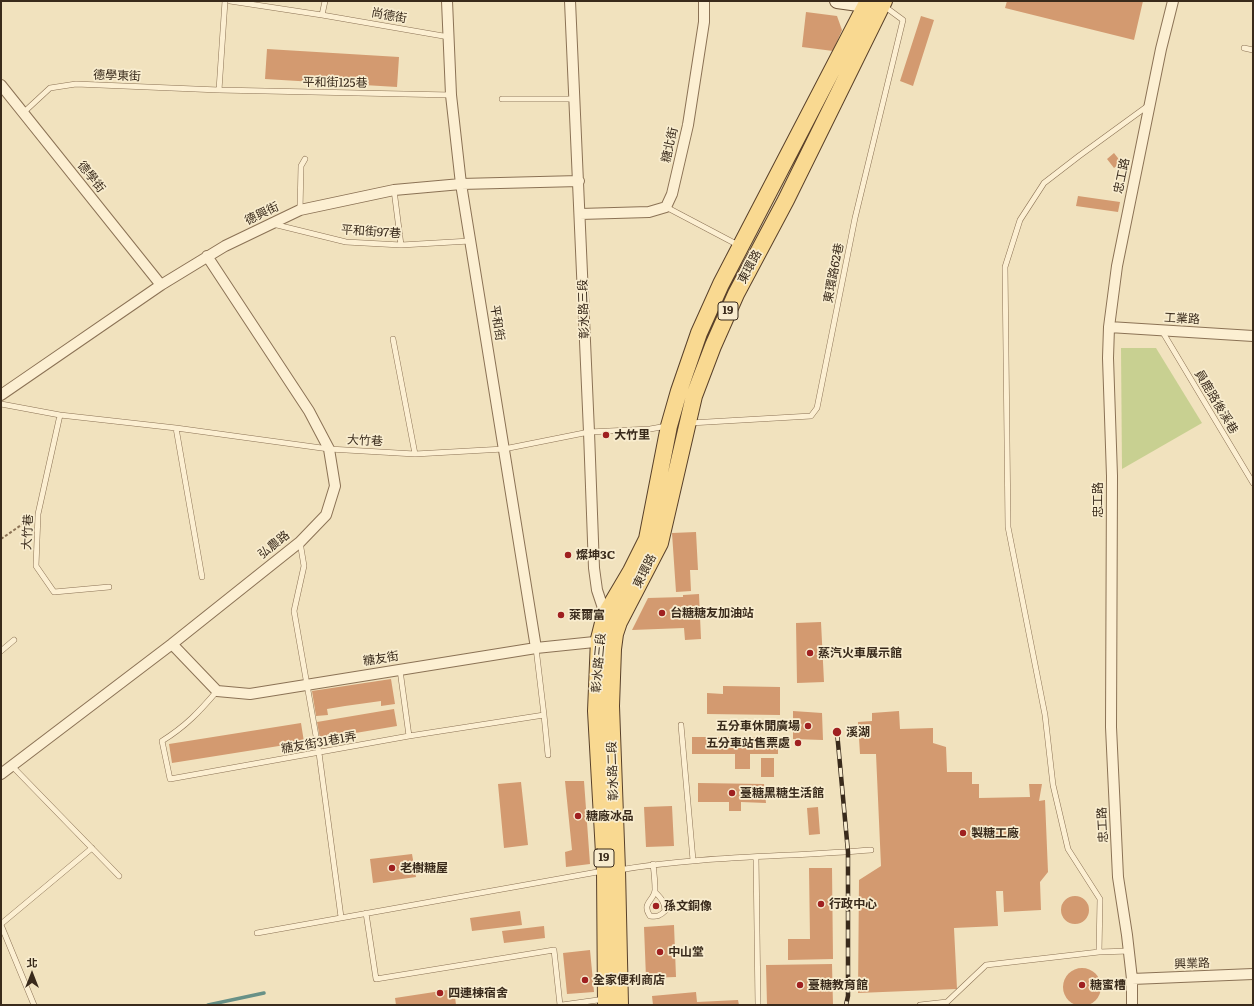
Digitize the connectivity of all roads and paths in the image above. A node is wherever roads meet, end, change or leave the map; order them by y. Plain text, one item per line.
1 (225, 1) edge
2 (230, 1) edge
3 (325, 1) edge
4 (447, 1) edge
5 (570, 1) edge
6 (704, 1) edge
7 (838, 1) edge
8 (1173, 1) edge
9 (876, 2) edge
10 (322, 15) junction
11 (449, 37) junction
12 (1244, 48) dead end
13 (1253, 50) edge
14 (1, 85) edge
15 (219, 90) junction
16 (452, 95) junction
17 (502, 99) dead end
18 (575, 99) junction
19 (1150, 105) junction
20 (23, 113) junction
21 (305, 159) dead end
22 (579, 181) junction
23 (461, 184) junction
24 (394, 190) junction
25 (666, 206) junction
26 (300, 210) junction
27 (580, 214) junction
28 (272, 224) junction
29 (470, 241) junction
30 (401, 245) junction
31 (741, 246) junction
32 (207, 256) junction
33 (161, 285) junction
34 (1109, 327) junction
35 (1162, 330) junction
36 (1253, 336) edge
37 (393, 339) dead end
38 (1, 396) edge
39 (1, 404) edge
40 (60, 415) junction
41 (679, 424) junction
42 (176, 428) junction
43 (589, 432) junction
44 (330, 449) junction
45 (504, 449) junction
46 (415, 454) junction
47 (1253, 483) edge
48 (38, 514) junction
49 (1, 539) edge
50 (300, 542) junction
51 (202, 577) dead end
52 (109, 587) dead end
53 (605, 615) junction
54 (609, 639) junction
55 (14, 640) dead end
56 (172, 644) junction
57 (536, 648) junction
58 (1, 651) edge
59 (400, 670) junction
60 (307, 684) junction
61 (217, 691) junction
62 (596, 711) joint
63 (544, 716) junction
64 (681, 725) dead end
65 (409, 736) junction
66 (318, 753) junction
67 (548, 755) dead end
68 (12, 766) junction
69 (1, 774) edge
70 (92, 848) junction
71 (871, 850) dead end
72 (756, 857) junction
73 (693, 860) junction
74 (653, 864) junction
75 (611, 870) junction
76 (119, 876) dead end
77 (655, 892) junction
78 (366, 913) junction
79 (341, 918) junction
80 (1, 924) edge
81 (257, 933) dead end
82 (1129, 951) junction
83 (1099, 952) junction
84 (1253, 974) edge
85 (1132, 980) junction
86 (610, 1003) edge
87 (34, 1005) edge
88 (561, 1005) edge
89 (758, 1005) edge
90 (920, 1005) edge
91 (1132, 1005) edge

1 - 15 lane
2 - 10 lane, 尚德街
3 - 10 lane
4 - 11 street, 平和街
5 - 18 street, 彰水路三段
6 - 25 street, 糖北街
7 - 9 main road
8 - 19 street, 忠工路
9 - 31 main road, 東環路 / 19
9 - 41 main road, 東環路 / 19
9 - 41 lane, 東環路62巷
10 - 11 lane, 尚德街
11 - 16 street, 平和街
12 - 13 lane
14 - 20 street, 德學街
15 - 16 lane, 平和街125巷
15 - 20 lane, 德學東街
16 - 23 street, 平和街
17 - 18 lane
18 - 22 street, 彰水路三段
19 - 34 street, 忠工路
19 - 83 lane
20 - 33 street, 德學街
21 - 26 lane
22 - 23 street, 德興街
22 - 27 street, 彰水路三段
23 - 24 street, 德興街
23 - 29 street, 平和街
24 - 26 street, 德興街
24 - 30 lane
25 - 27 street
25 - 31 lane
26 - 28 street, 德興街
27 - 43 street, 彰水路三段
28 - 30 lane, 平和街97巷
28 - 32 street, 德興街
29 - 30 lane, 平和街97巷
29 - 45 street, 平和街
31 - 41 main road, 東環路 / 19
32 - 33 street, 德興街
32 - 44 street, 弘農路
33 - 38 street, 德興街
34 - 35 street, 工業路
34 - 82 street, 忠工路
35 - 36 street, 工業路
35 - 47 lane, 員鹿路後溪巷
37 - 46 lane
39 - 40 lane, 大竹巷
40 - 42 lane, 大竹巷
40 - 48 lane, 大竹巷
41 - 43 lane, 大竹巷
41 - 53 main road, 東環路 / 19
41 - 54 main road, 東環路 / 19
42 - 44 lane, 大竹巷
42 - 51 lane
43 - 45 lane, 大竹巷
43 - 53 street, 彰水路三段
44 - 46 lane, 大竹巷
44 - 50 street, 弘農路
45 - 46 lane, 大竹巷
45 - 57 street, 平和街
48 - 49 path
48 - 52 lane, 大竹巷
50 - 56 street, 弘農路
50 - 60 lane
53 - 54 main road, 彰水路三段 / 19
54 - 57 street, 糖友街
54 - 62 main road, 彰水路三段 / 19
54 - 75 main road, 彰水路二段 / 19
55 - 58 lane
56 - 61 street
56 - 68 street, 弘農路
57 - 59 street, 糖友街
57 - 63 lane
59 - 60 street, 糖友街
59 - 65 lane
60 - 61 street, 糖友街
60 - 66 lane
61 - 66 lane, 糖友街31巷1弄
62 - 75 main road, 彰水路二段 / 19
63 - 65 lane, 糖友街31巷1弄
63 - 67 lane
64 - 73 lane
65 - 66 lane, 糖友街31巷1弄
66 - 79 lane
68 - 69 street, 弘農路
68 - 70 lane
70 - 76 lane
70 - 80 lane
71 - 72 lane
72 - 73 lane
72 - 89 lane
73 - 74 lane
74 - 75 lane
74 - 77 lane
75 - 78 lane
75 - 86 main road, 彰水路二段 / 19
77 - 77 lane
78 - 79 lane
78 - 88 lane
79 - 81 lane
80 - 87 lane
82 - 83 lane
82 - 85 street, 忠工路
83 - 90 lane
84 - 85 street, 興業路
85 - 91 street, 忠工路
86 - 88 lane

